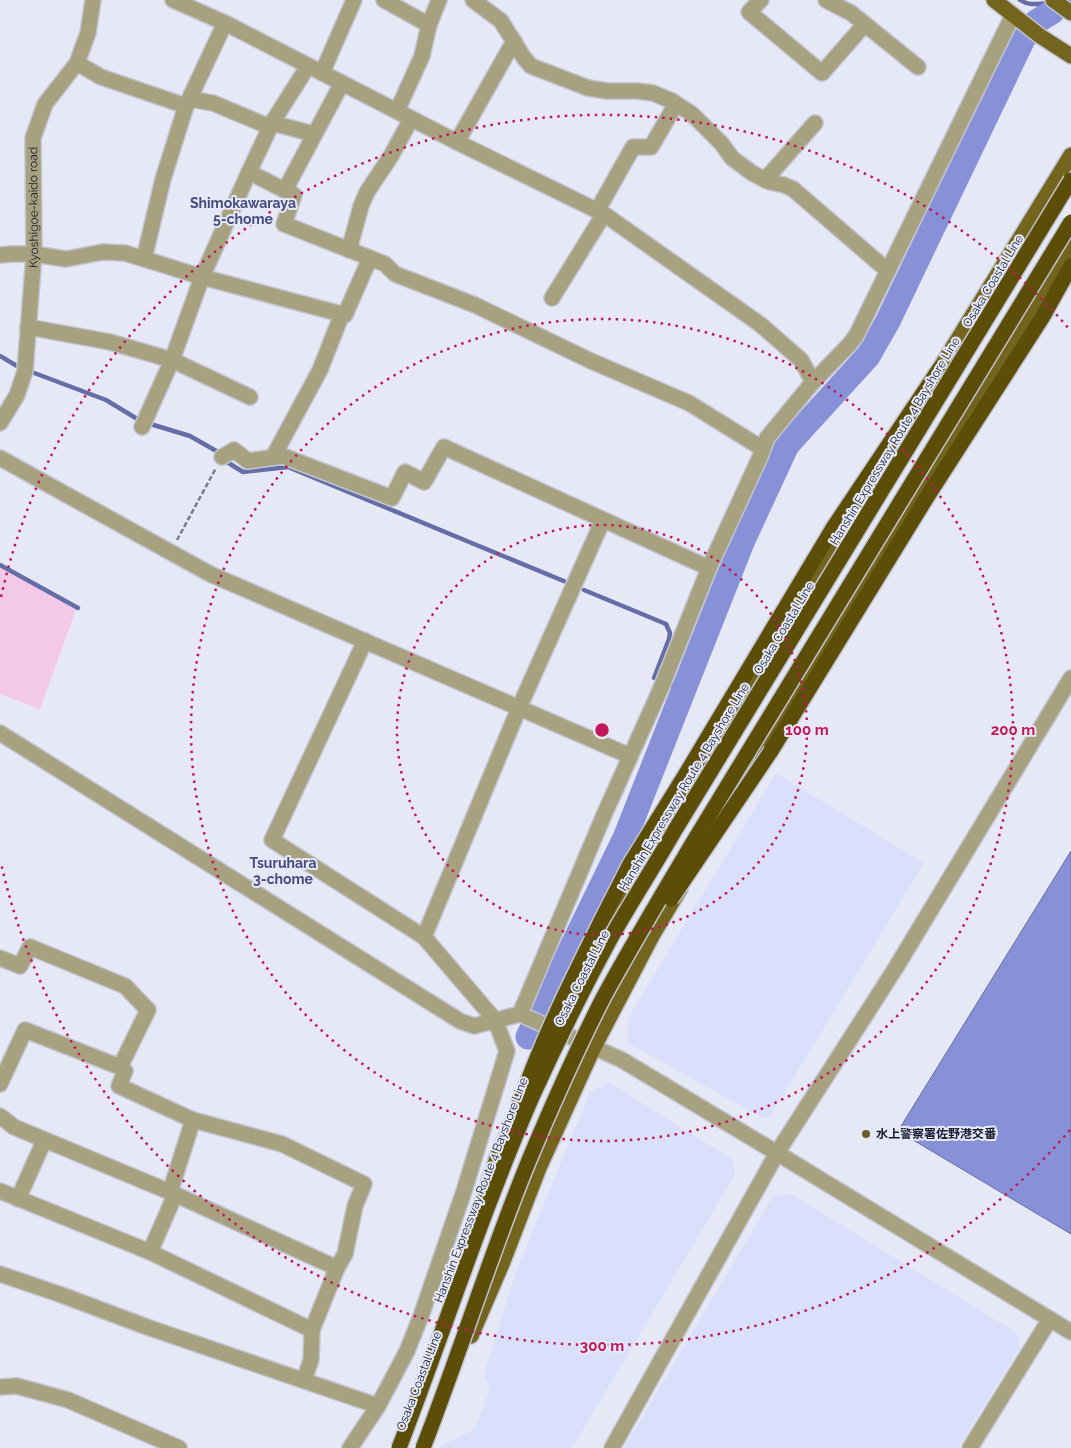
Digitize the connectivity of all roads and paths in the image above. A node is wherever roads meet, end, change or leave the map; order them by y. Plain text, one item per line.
1 (93, 0) edge
2 (173, 0) edge
3 (354, 0) edge
4 (384, 0) edge
5 (439, 0) edge
6 (473, 0) edge
7 (762, 0) edge
8 (826, 0) edge
9 (994, 0) edge
10 (1054, 0) edge
11 (1070, 12) edge
12 (1017, 18) junction
13 (225, 23) junction
14 (865, 24) junction
15 (429, 25) junction
16 (514, 41) junction
17 (1071, 56) edge
18 (77, 63) junction
19 (308, 66) junction
20 (918, 67) dead end
21 (322, 73) junction
22 (342, 83) junction
23 (188, 103) junction
24 (676, 104) junction
25 (404, 115) junction
26 (815, 123) dead end
27 (271, 125) junction
28 (314, 134) junction
29 (457, 142) junction
30 (1071, 155) edge
31 (248, 172) junction
32 (765, 180) junction
33 (1071, 180) edge
34 (285, 190) junction
35 (600, 212) junction
36 (1071, 222) edge
37 (1071, 247) edge
38 (349, 250) junction
39 (34, 254) junction
40 (0, 256) edge
41 (370, 258) junction
42 (144, 259) junction
43 (1071, 266) edge
44 (888, 271) junction
45 (202, 277) junction
46 (552, 298) dead end
47 (342, 314) junction
48 (28, 327) junction
49 (172, 360) junction
50 (940, 368) junction
51 (813, 382) junction
52 (250, 398) dead end
53 (0, 423) edge
54 (142, 427) dead end
55 (763, 449) junction
56 (222, 457) joint
57 (273, 457) junction
58 (0, 458) edge
59 (603, 520) junction
60 (171, 552) junction
61 (710, 568) junction
62 (365, 641) junction
63 (1071, 678) edge
64 (520, 708) junction
65 (0, 733) edge
66 (630, 756) junction
67 (424, 937) junction
68 (0, 958) edge
69 (520, 1014) junction
70 (495, 1020) junction
71 (556, 1030) junction
72 (594, 1047) junction
73 (120, 1067) junction
74 (0, 1084) edge
75 (0, 1116) edge
76 (193, 1120) junction
77 (44, 1140) junction
78 (777, 1152) junction
79 (528, 1162) junction
80 (0, 1191) edge
81 (172, 1194) junction
82 (18, 1199) junction
83 (150, 1252) junction
84 (465, 1265) junction
85 (337, 1268) junction
86 (0, 1274) edge
87 (1050, 1319) junction
88 (312, 1330) junction
89 (1071, 1332) edge
90 (304, 1380) junction
91 (0, 1387) edge
92 (378, 1406) junction
93 (428, 1429) junction
94 (179, 1448) edge
95 (350, 1448) edge
96 (391, 1448) edge
97 (399, 1448) edge
98 (416, 1448) edge
99 (423, 1448) edge
100 (612, 1448) edge
101 (970, 1448) edge

1 - 18 street, Kyoshigoe-kaido road
2 - 13 street
3 - 21 street
4 - 15 street
5 - 15 street
6 - 16 street
7 - 14 street
8 - 14 street
9 - 12 main road
10 - 11 main road
12 - 17 main road
12 - 44 street
13 - 19 street
13 - 23 street
14 - 20 street
15 - 25 street
16 - 24 street
16 - 29 street
18 - 23 street
18 - 39 street, Kyoshigoe-kaido road
19 - 21 street
19 - 27 street
21 - 22 street
22 - 25 street
22 - 28 street
23 - 27 street
23 - 42 street
24 - 32 street
24 - 35 street
25 - 29 street
25 - 38 street
26 - 32 street
27 - 28 street
27 - 31 street
28 - 34 street
29 - 35 street
30 - 50 main road, Osaka Coastal Line
31 - 34 street
31 - 45 street
32 - 44 street
33 - 84 highway, Hanshin Expressway Route 4 Bayshore Line, bridge
34 - 38 street
35 - 46 street
35 - 51 street
36 - 79 highway, bridge
37 - 72 main road, Osaka Coastal Line
38 - 41 street
39 - 40 street
39 - 42 street
39 - 48 street, Kyoshigoe-kaido road
41 - 47 street
41 - 55 street
42 - 45 street
43 - 79 highway, bridge
44 - 51 street
45 - 47 street
45 - 49 street
47 - 57 street
48 - 49 street
48 - 53 street, Kyoshigoe-kaido road
49 - 52 street
49 - 54 street
50 - 71 main road, Osaka Coastal Line
50 - 84 highway, bridge
51 - 55 street
55 - 61 street
56 - 57 street
56 - 60 path
57 - 59 street
58 - 60 street
59 - 61 street
59 - 64 street
60 - 62 street
61 - 66 street
62 - 64 street
62 - 67 street
63 - 78 street
64 - 66 street
64 - 67 street
65 - 70 street
66 - 69 street
67 - 70 street
68 - 73 street
69 - 70 street
69 - 71 street
70 - 92 street
71 - 72 street
71 - 96 main road, Osaka Coastal Line
72 - 78 street
72 - 93 main road, Osaka Coastal Line
73 - 74 street
73 - 76 street
75 - 77 street
76 - 81 street
76 - 85 street
77 - 81 street
77 - 82 street
78 - 87 street
78 - 100 street
79 - 99 highway, bridge
80 - 82 street
81 - 83 street
81 - 85 street
82 - 83 street
83 - 88 street
84 - 97 highway, Hanshin Expressway Route 4 Bayshore Line, bridge
85 - 88 street
86 - 90 street
87 - 89 street
87 - 101 street
88 - 90 street
90 - 92 street
91 - 94 street
92 - 95 street
93 - 98 main road, Osaka Coastal Line
93 - 99 street

